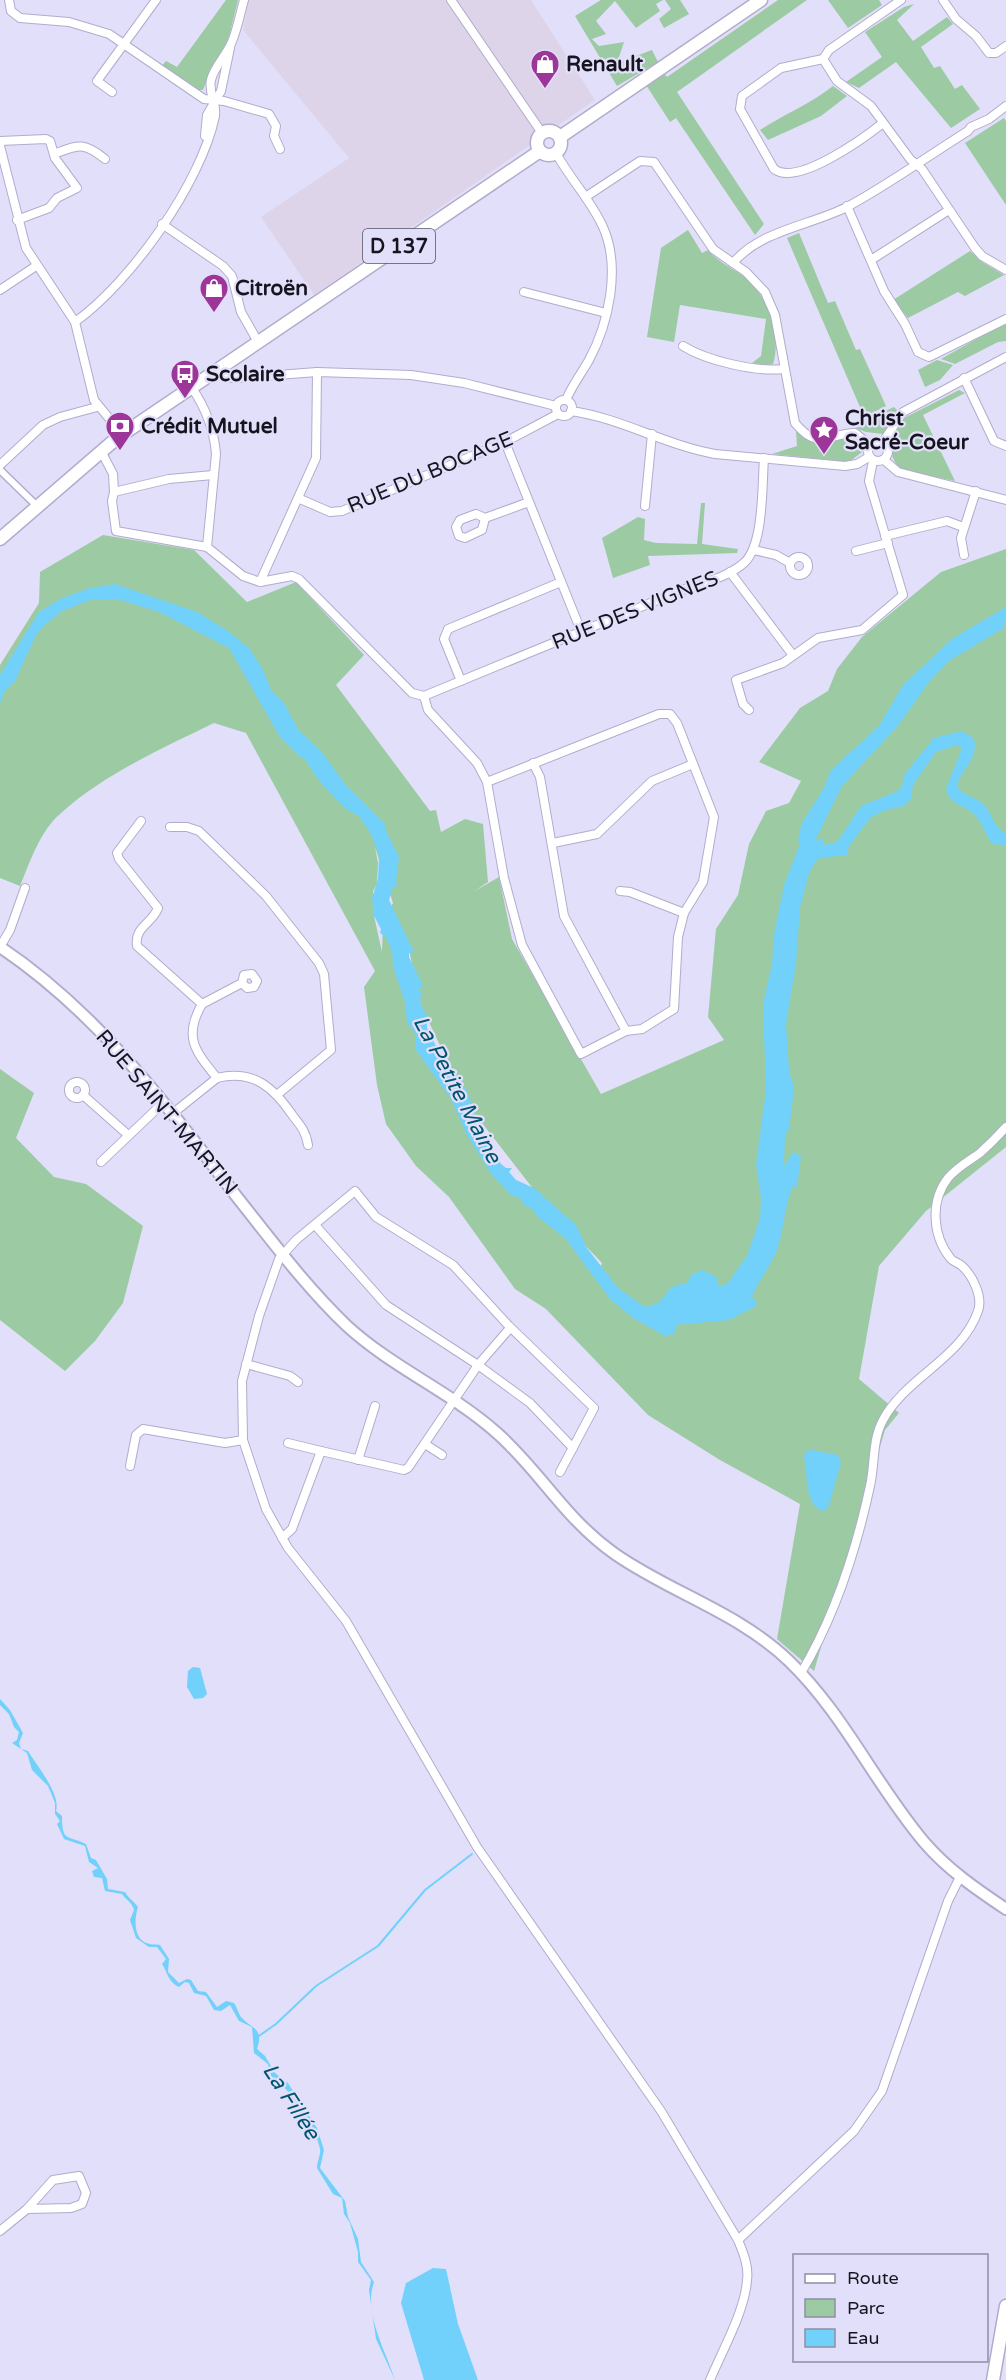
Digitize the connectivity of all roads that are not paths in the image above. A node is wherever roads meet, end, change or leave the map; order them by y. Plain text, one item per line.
1 (9, 0) edge
2 (156, 0) edge
3 (244, 0) edge
4 (451, 0) edge
5 (761, 0) edge
6 (901, 0) edge
7 (943, 0) edge
8 (125, 43) junction
9 (230, 46) junction
10 (1006, 46) edge
11 (823, 59) junction
12 (112, 92) dead end
13 (214, 100) junction
14 (1006, 106) edge
15 (883, 123) junction
16 (542, 133) junction
17 (560, 137) junction
18 (0, 141) edge
19 (0, 146) edge
20 (280, 149) dead end
21 (540, 151) junction
22 (556, 153) junction
23 (54, 154) junction
24 (105, 159) dead end
25 (916, 164) junction
26 (587, 196) junction
27 (847, 207) junction
28 (949, 210) junction
29 (17, 220) junction
30 (162, 224) junction
31 (871, 260) junction
32 (733, 263) junction
33 (36, 267) junction
34 (1006, 270) edge
35 (0, 290) edge
36 (524, 292) dead end
37 (606, 313) junction
38 (1006, 319) edge
39 (75, 322) junction
40 (258, 342) junction
41 (683, 346) dead end
42 (1006, 357) edge
43 (783, 369) junction
44 (218, 370) junction
45 (317, 372) junction
46 (964, 378) junction
47 (192, 388) junction
48 (566, 400) junction
49 (97, 407) junction
50 (557, 410) junction
51 (571, 411) junction
52 (122, 434) junction
53 (652, 434) junction
54 (505, 442) junction
55 (883, 442) junction
56 (870, 445) junction
57 (1006, 446) edge
58 (101, 451) junction
59 (764, 458) junction
60 (871, 459) junction
61 (884, 460) junction
62 (0, 465) edge
63 (0, 470) edge
64 (213, 476) junction
65 (976, 491) junction
66 (114, 492) junction
67 (300, 499) junction
68 (1006, 501) edge
69 (529, 502) junction
70 (37, 506) junction
71 (645, 506) dead end
72 (484, 518) dead end
73 (963, 527) junction
74 (0, 540) edge
75 (886, 540) junction
76 (207, 547) junction
77 (754, 550) junction
78 (856, 551) dead end
79 (964, 555) dead end
80 (790, 563) dead end
81 (730, 572) junction
82 (260, 582) junction
83 (561, 582) junction
84 (582, 631) junction
85 (792, 654) junction
86 (461, 681) junction
87 (424, 696) junction
88 (749, 710) dead end
89 (533, 764) junction
90 (693, 764) junction
91 (487, 782) junction
92 (141, 821) dead end
93 (170, 827) dead end
94 (553, 843) junction
95 (25, 888) dead end
96 (620, 891) dead end
97 (684, 913) junction
98 (0, 947) edge
99 (242, 983) dead end
100 (202, 1004) junction
101 (626, 1031) junction
102 (217, 1078) junction
103 (278, 1094) junction
104 (82, 1095) dead end
105 (163, 1103) junction
106 (172, 1114) junction
107 (1006, 1127) edge
108 (127, 1134) junction
109 (308, 1144) dead end
110 (101, 1162) dead end
111 (315, 1225) junction
112 (282, 1255) junction
113 (510, 1328) junction
114 (246, 1364) junction
115 (478, 1365) junction
116 (298, 1382) dead end
117 (453, 1401) junction
118 (375, 1406) dead end
119 (243, 1440) junction
120 (288, 1443) dead end
121 (424, 1444) junction
122 (573, 1448) junction
123 (321, 1451) junction
124 (442, 1455) dead end
125 (358, 1460) junction
126 (130, 1466) dead end
127 (560, 1472) dead end
128 (282, 1538) junction
129 (801, 1673) junction
130 (960, 1877) junction
131 (1006, 1909) edge
132 (27, 2209) junction
133 (0, 2231) edge
134 (738, 2240) junction
135 (1006, 2306) edge
136 (710, 2380) edge
137 (993, 2380) edge

1 - 8 street
2 - 8 street
3 - 9 street
4 - 16 street
5 - 17 main road
6 - 11 street
7 - 10 street
8 - 12 street
8 - 13 street
9 - 13 street
9 - 13 street
11 - 15 street
11 - 15 street
13 - 20 street
13 - 30 street
14 - 25 street
15 - 25 street
16 - 17 main road
16 - 21 main road
17 - 22 main road
18 - 23 street
19 - 29 street
21 - 22 main road
21 - 40 main road, D 137
22 - 26 street
23 - 24 street
23 - 29 street
25 - 27 street
25 - 28 street
26 - 32 street
26 - 37 street
27 - 31 street
27 - 32 street
28 - 31 street
28 - 34 street
29 - 33 street
30 - 39 street
30 - 40 street
31 - 38 street
32 - 43 street
33 - 35 street
33 - 39 street
36 - 37 street
37 - 48 street
39 - 49 street
40 - 44 main road, D 137
41 - 43 street
42 - 46 street
43 - 56 street
44 - 45 street
44 - 47 main road, D 137
45 - 50 street
45 - 67 street
46 - 55 street
46 - 57 street
47 - 52 main road, D 137
47 - 64 street
48 - 50 street
48 - 51 street
49 - 52 street
49 - 62 street
50 - 51 street
50 - 54 street, RUE DU BOCAGE
51 - 53 street
52 - 58 main road, D 137
53 - 59 street
53 - 71 street
54 - 67 street, RUE DU BOCAGE
54 - 69 street
55 - 56 street
55 - 61 street
56 - 60 street
58 - 66 street
58 - 70 main road, D 137
59 - 60 street
59 - 77 street
60 - 61 street
60 - 75 street
61 - 65 street
63 - 70 street
64 - 66 street
64 - 76 street
65 - 68 street
65 - 73 street
66 - 76 street
67 - 82 street
69 - 72 street
69 - 83 street
70 - 74 main road, D 137
73 - 75 street
73 - 79 street
75 - 78 street
75 - 85 street
76 - 82 street
77 - 80 street
77 - 81 street, RUE DES VIGNES
81 - 84 street, RUE DES VIGNES
81 - 85 street
82 - 87 street
83 - 84 street
83 - 86 street
84 - 86 street, RUE DES VIGNES
85 - 88 street
86 - 87 street, RUE DES VIGNES
87 - 91 street
89 - 90 street
89 - 91 street
89 - 94 street
90 - 94 street
90 - 97 street
91 - 101 street
92 - 100 street
93 - 103 street
94 - 101 street
95 - 98 street
96 - 97 street
97 - 101 street
98 - 105 main road, RUE SAINT-MARTIN
99 - 100 street
100 - 102 street
102 - 103 street
102 - 106 street
103 - 109 street
104 - 108 street
105 - 106 main road, RUE SAINT-MARTIN
105 - 108 street
106 - 112 main road, RUE SAINT-MARTIN
107 - 129 street
108 - 110 street
111 - 112 street
111 - 113 street
111 - 115 street
112 - 114 street
112 - 117 main road, RUE SAINT-MARTIN
113 - 115 street
113 - 122 street
114 - 116 street
114 - 119 street
115 - 117 street
115 - 122 street
117 - 121 street
117 - 129 main road, RUE SAINT-MARTIN
118 - 125 street
119 - 126 street
119 - 128 street
120 - 123 street
121 - 124 street
121 - 125 street
122 - 127 street
123 - 125 street
123 - 128 street
128 - 134 street
129 - 130 main road, RUE SAINT-MARTIN
130 - 131 main road, RUE SAINT-MARTIN
130 - 134 street
132 - 132 street
132 - 133 street
134 - 136 street
135 - 137 main road

